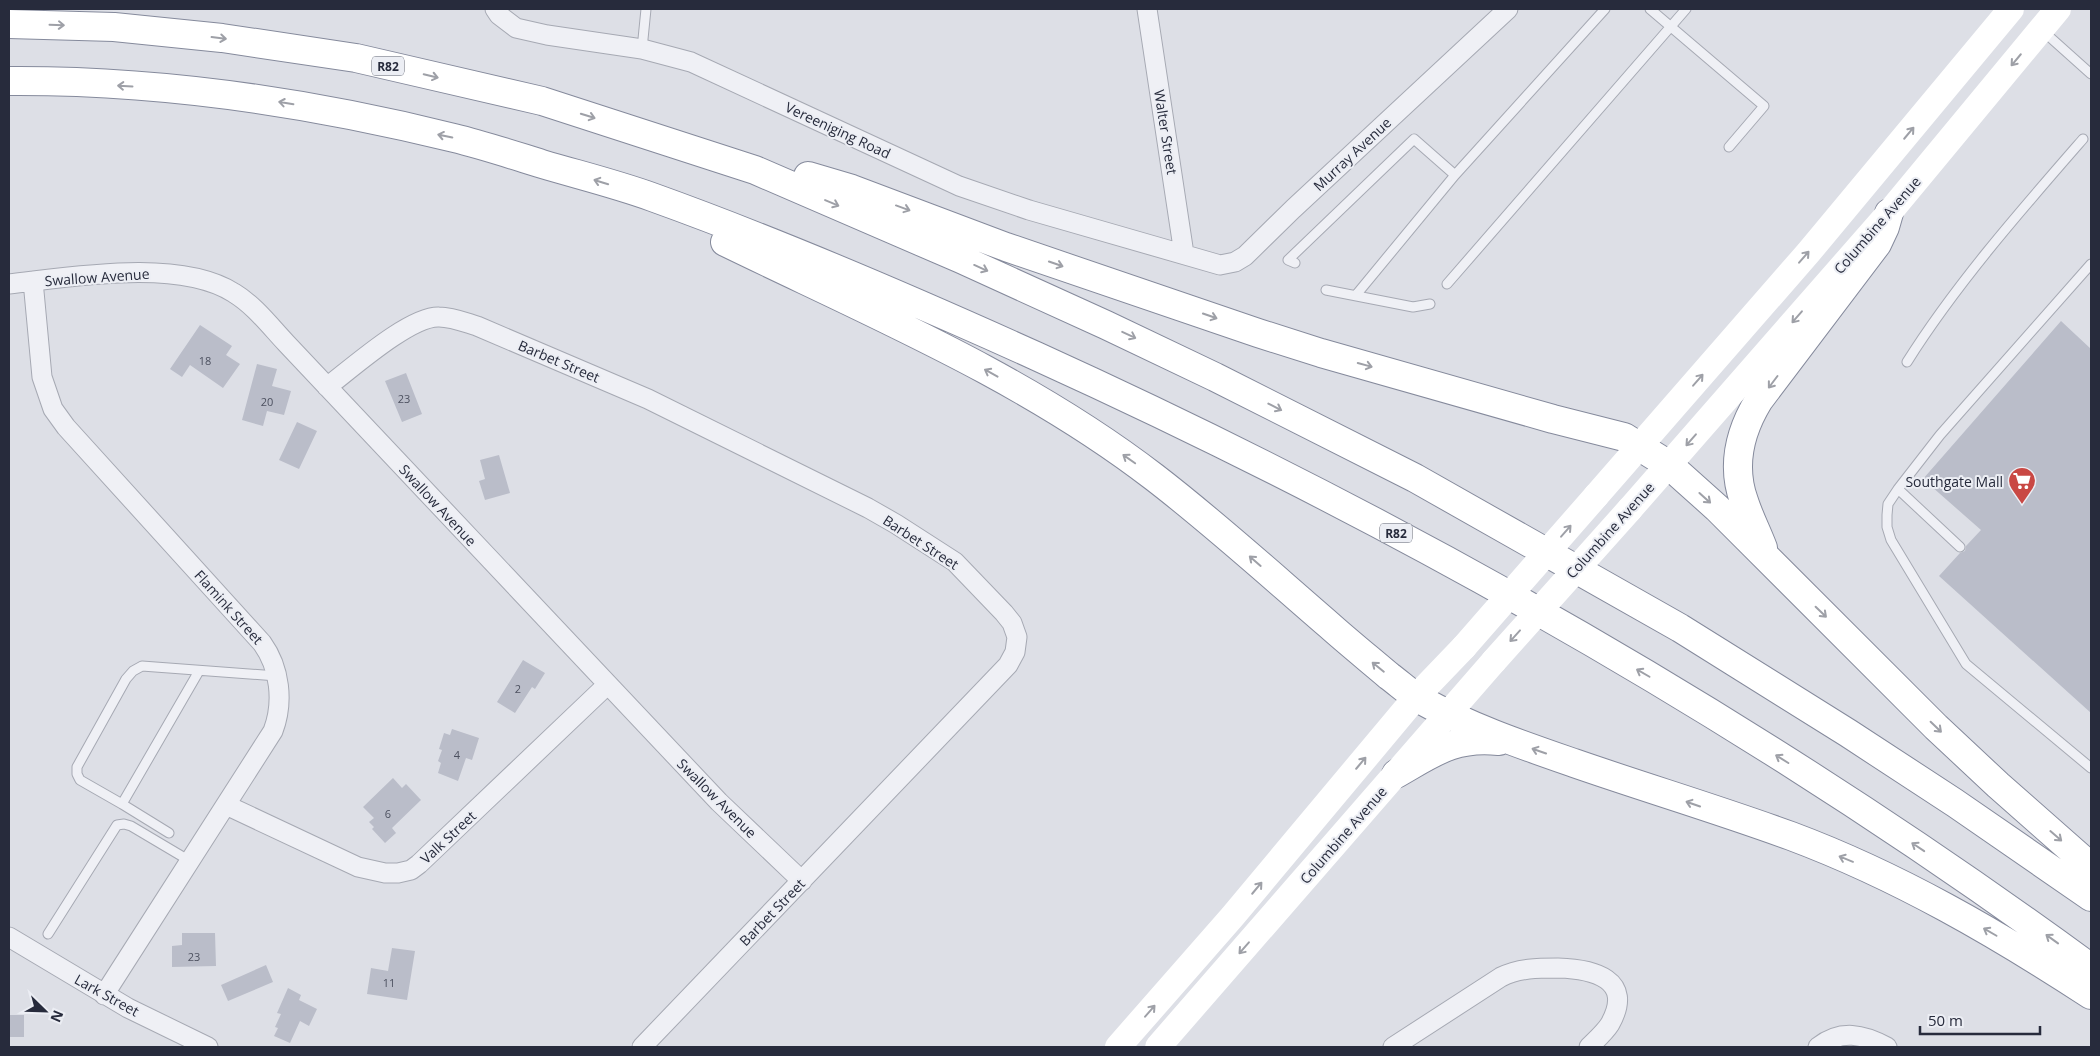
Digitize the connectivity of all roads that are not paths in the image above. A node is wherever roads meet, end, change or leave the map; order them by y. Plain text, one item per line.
1 (495, 9) edge
2 (646, 9) edge
3 (1147, 9) edge
4 (1508, 9) edge
5 (1605, 9) edge
6 (1650, 9) edge
7 (1686, 9) edge
8 (2011, 9) edge
9 (2058, 9) edge
10 (9, 24) edge
11 (1670, 26) junction
12 (2042, 30) junction
13 (642, 49) junction
14 (2091, 74) edge
15 (9, 81) edge
16 (2083, 139) dead end
17 (1729, 147) dead end
18 (755, 170) junction
19 (1455, 175) junction
20 (648, 196) junction
21 (1889, 213) junction
22 (1184, 254) junction
23 (1295, 263) dead end
24 (2091, 264) edge
25 (33, 282) junction
26 (9, 284) edge
27 (1447, 284) dead end
28 (1326, 290) dead end
29 (1356, 295) junction
30 (1430, 304) dead end
31 (1907, 362) dead end
32 (327, 387) junction
33 (1640, 447) junction
34 (1669, 465) junction
35 (1898, 489) junction
36 (1960, 547) dead end
37 (1767, 559) junction
38 (199, 671) junction
39 (277, 676) junction
40 (607, 686) junction
41 (1416, 697) junction
42 (1448, 714) junction
43 (1513, 742) junction
44 (2091, 768) edge
45 (1396, 774) junction
46 (122, 804) junction
47 (226, 805) junction
48 (169, 833) dead end
49 (190, 860) junction
50 (2091, 867) edge
51 (802, 881) junction
52 (2091, 897) edge
53 (48, 934) dead end
54 (9, 937) edge
55 (2091, 968) edge
56 (2091, 994) edge
57 (104, 995) junction
58 (208, 1047) edge
59 (642, 1047) edge
60 (1118, 1047) edge
61 (1158, 1047) edge
62 (1393, 1047) edge
63 (1589, 1047) edge
64 (1818, 1047) edge
65 (1887, 1047) edge

1 - 13 street, Vereeniging Road
2 - 13 lane
3 - 22 street, Walter Street
4 - 22 street, Murray Avenue
5 - 19 lane
6 - 11 lane
7 - 11 lane
33 -> 8 main road
9 - 12 main road, Columbine Avenue
10 -> 18 highway, R82
11 - 17 lane
11 - 27 lane
12 - 14 lane
12 -> 21 main road, Columbine Avenue
13 - 22 street, Vereeniging Road
20 -> 15 highway, R82
16 - 31 lane
18 -> 33 highway
18 -> 52 highway, R82
19 - 23 lane
19 - 29 lane
41 -> 20 highway
55 -> 20 highway, R82
21 -> 34 main road, Columbine Avenue
21 -> 37 highway
24 - 35 lane
25 - 26 street, Swallow Avenue
25 - 32 street, Swallow Avenue
25 - 39 street, Flamink Street
28 - 29 lane
29 - 30 lane
32 - 40 street, Swallow Avenue
32 - 51 street, Barbet Street
33 - 34 highway
41 -> 33 main road, bridge
34 -> 37 highway
34 -> 42 main road, Columbine Avenue, bridge
35 - 36 lane
35 - 44 lane
37 -> 50 highway
38 - 39 lane
38 - 46 lane
38 - 46 lane
39 - 47 street, Flamink Street
40 - 47 street, Valk Street
40 - 51 street, Swallow Avenue
41 - 42 highway
60 -> 41 main road
42 - 43 highway
42 - 45 main road, Columbine Avenue
43 - 45 highway
56 -> 43 highway
45 -> 61 main road, Columbine Avenue
46 - 48 lane
47 - 49 street, Flamink Street
49 - 53 lane
49 - 57 street, Flamink Street
51 - 59 street, Barbet Street
54 - 57 street, Lark Street
57 - 58 street, Lark Street
62 - 63 street
64 - 65 street

